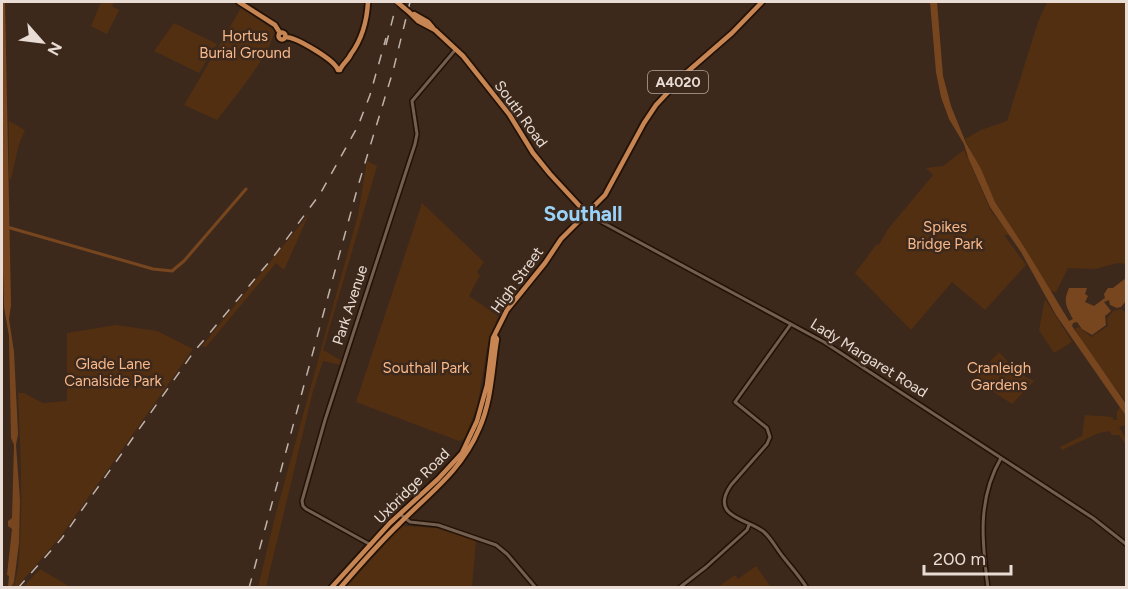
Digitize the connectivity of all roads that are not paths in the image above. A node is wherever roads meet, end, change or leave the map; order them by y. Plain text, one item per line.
1 (239, 2) edge
2 (368, 2) edge
3 (397, 2) edge
4 (762, 2) edge
5 (456, 49) junction
6 (587, 214) junction
7 (791, 324) junction
8 (495, 336) joint
9 (1001, 458) junction
10 (454, 467) junction
11 (399, 514) junction
12 (404, 518) junction
13 (749, 525) junction
14 (1126, 544) edge
15 (371, 545) junction
16 (361, 560) junction
17 (331, 588) edge
18 (340, 588) edge
19 (536, 588) edge
20 (679, 588) edge
21 (807, 588) edge
22 (988, 588) edge

1 - 2 main road
3 - 5 main road, South Road, bridge
4 - 6 main road, A4020
5 - 6 main road, South Road
5 - 15 street, Park Avenue
6 - 7 street, Lady Margaret Road
6 - 8 main road, High Street / A4020
7 - 9 street, Lady Margaret Road
7 - 13 street
8 - 10 main road, Uxbridge Road / A4020
9 - 14 street, Lady Margaret Road
9 - 22 street
10 - 11 main road, Uxbridge Road / A4020
10 - 12 main road, Uxbridge Road / A4020
11 - 12 street
11 - 15 main road, Uxbridge Road / A4020
12 - 16 main road, Uxbridge Road / A4020
12 - 19 street
13 - 20 street
13 - 21 street
15 - 16 main road, Uxbridge Road / A4020
16 - 17 main road, Uxbridge Road / A4020
16 - 18 main road, Uxbridge Road / A4020

